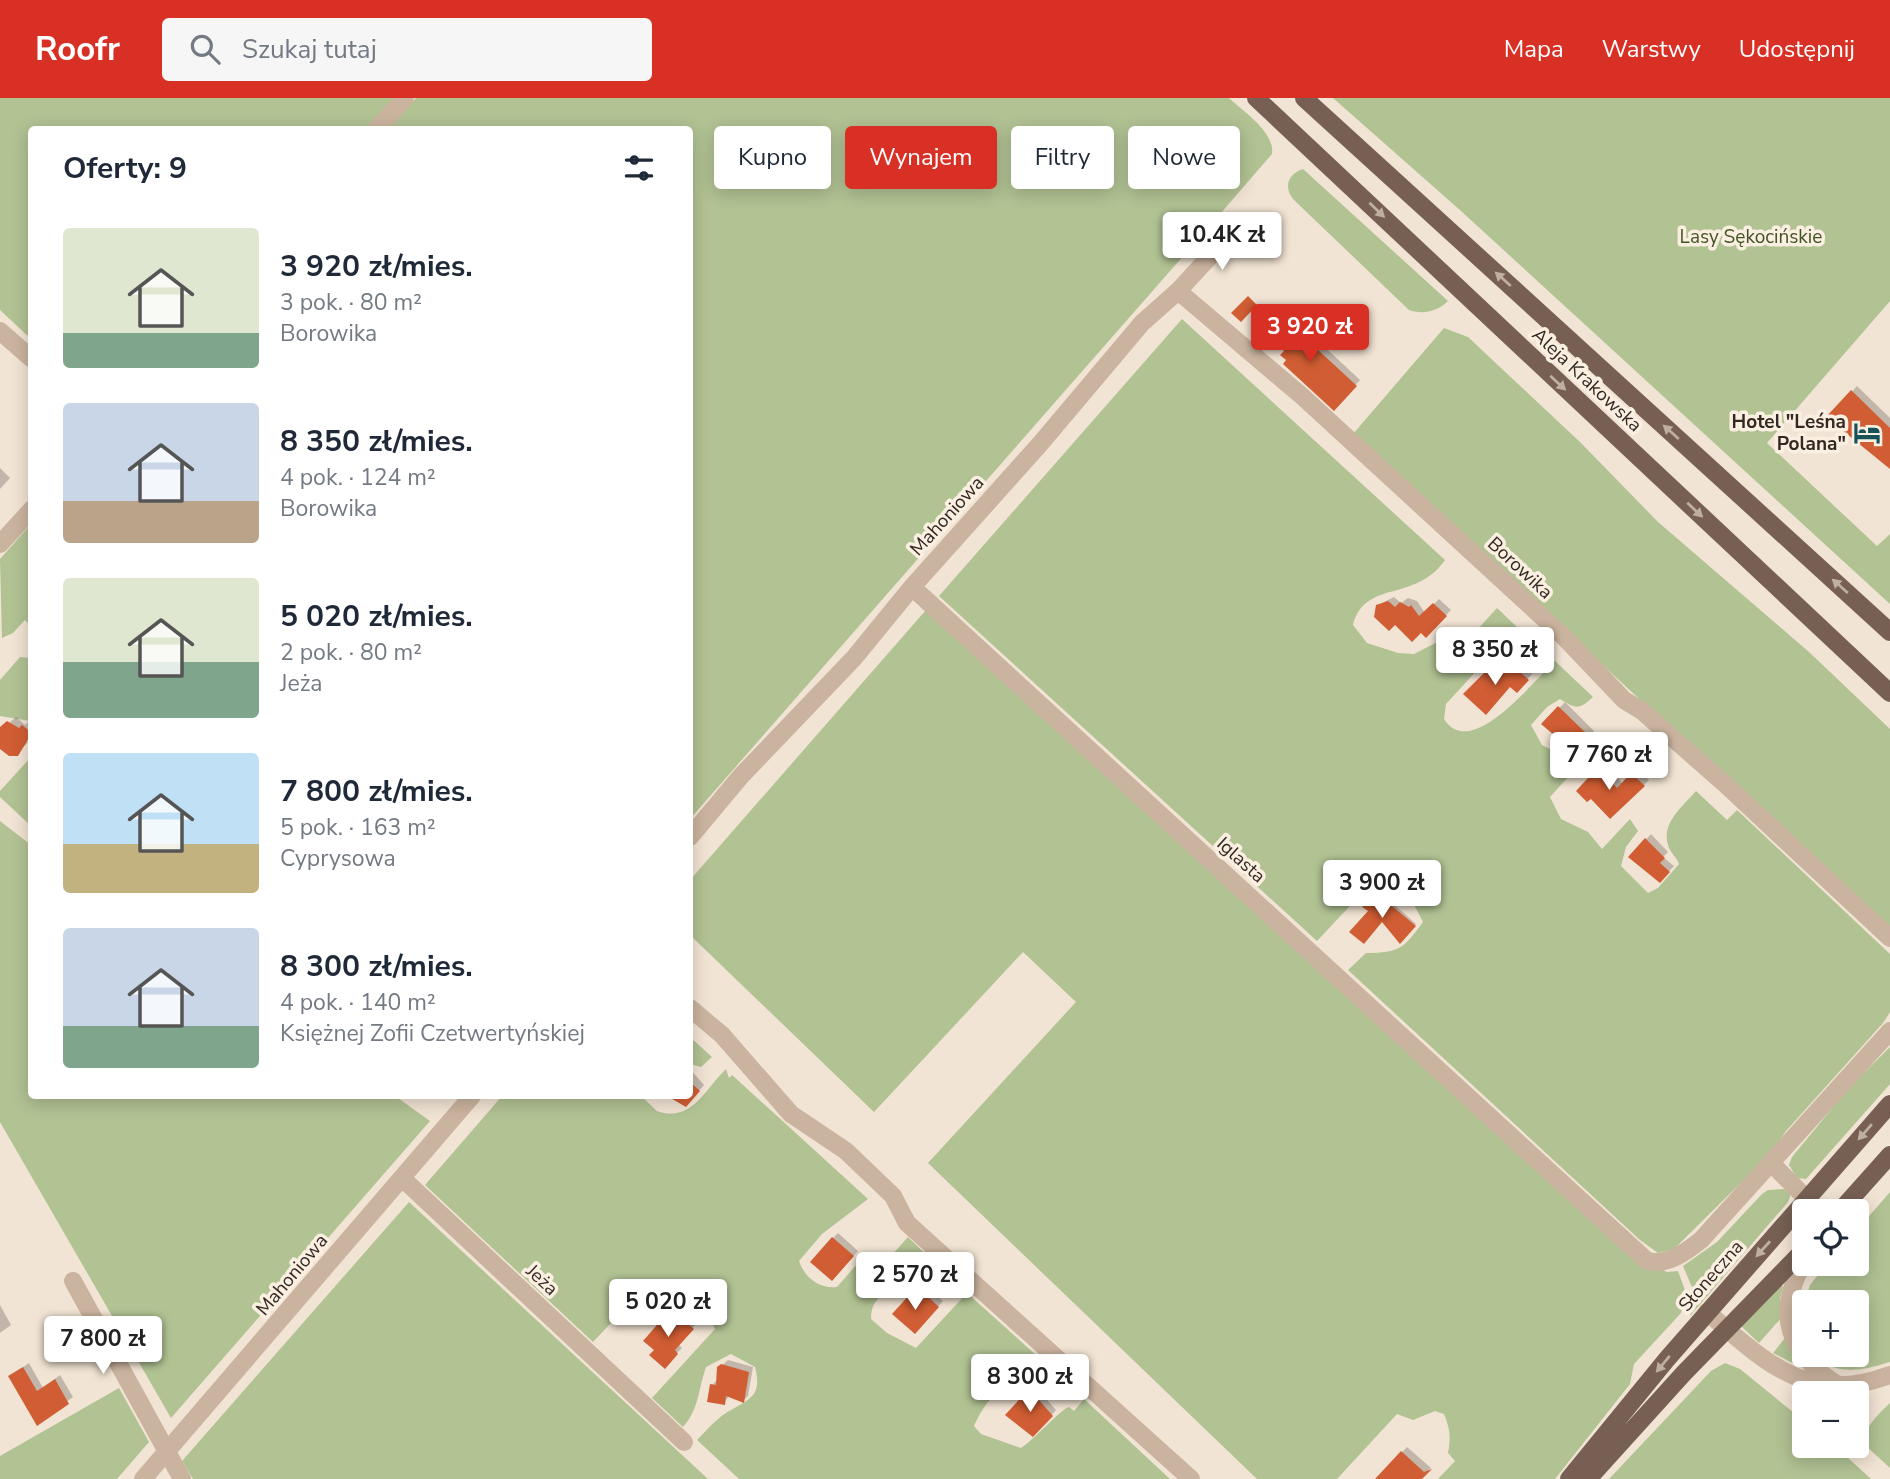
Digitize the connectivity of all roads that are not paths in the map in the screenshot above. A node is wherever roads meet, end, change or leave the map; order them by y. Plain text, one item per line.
1 (405, 98) edge
2 (1256, 98) edge
3 (1304, 98) edge
4 (380, 126) edge
5 (1238, 226) dead end
6 (1178, 291) junction
7 (0, 331) edge
8 (28, 356) edge
9 (28, 513) edge
10 (0, 544) edge
11 (912, 587) junction
12 (1890, 632) edge
13 (1890, 693) edge
14 (693, 833) edge
15 (1890, 938) edge
16 (693, 1011) edge
17 (1890, 1031) edge
18 (469, 1099) edge
19 (1890, 1104) edge
20 (1890, 1155) edge
21 (1771, 1163) junction
22 (402, 1178) junction
23 (1807, 1199) joint
24 (1851, 1199) edge
25 (1792, 1216) edge
26 (1792, 1263) edge
27 (1797, 1276) edge
28 (73, 1281) dead end
29 (1707, 1312) junction
30 (1728, 1330) junction
31 (1890, 1375) edge
32 (1803, 1381) edge
33 (1833, 1381) edge
34 (1869, 1382) edge
35 (684, 1442) dead end
36 (167, 1451) junction
37 (143, 1479) edge
38 (182, 1479) edge
39 (1191, 1479) edge
40 (1569, 1479) edge
41 (1588, 1479) edge

1 - 4 street
2 -> 13 main road, Aleja Krakowska
12 -> 3 main road, Aleja Krakowska
5 - 6 street, Mahoniowa
6 - 11 street, Mahoniowa
6 - 15 street, Borowika
7 - 8 street
9 - 10 street
11 - 14 street, Mahoniowa
11 - 21 street, Iglasta
16 - 39 street
17 - 21 street
18 - 22 street, Mahoniowa
19 -> 23 main road, Słoneczna
20 - 24 main road
21 - 23 street
22 - 35 street, Jeża
22 - 36 street, Mahoniowa
25 -> 29 main road, Słoneczna
26 - 30 main road
27 - 33 street
28 - 36 street
29 - 30 street
29 -> 40 main road, Słoneczna
30 - 32 street
30 - 41 main road
31 - 34 street
36 - 37 street, Mahoniowa
36 - 38 street

